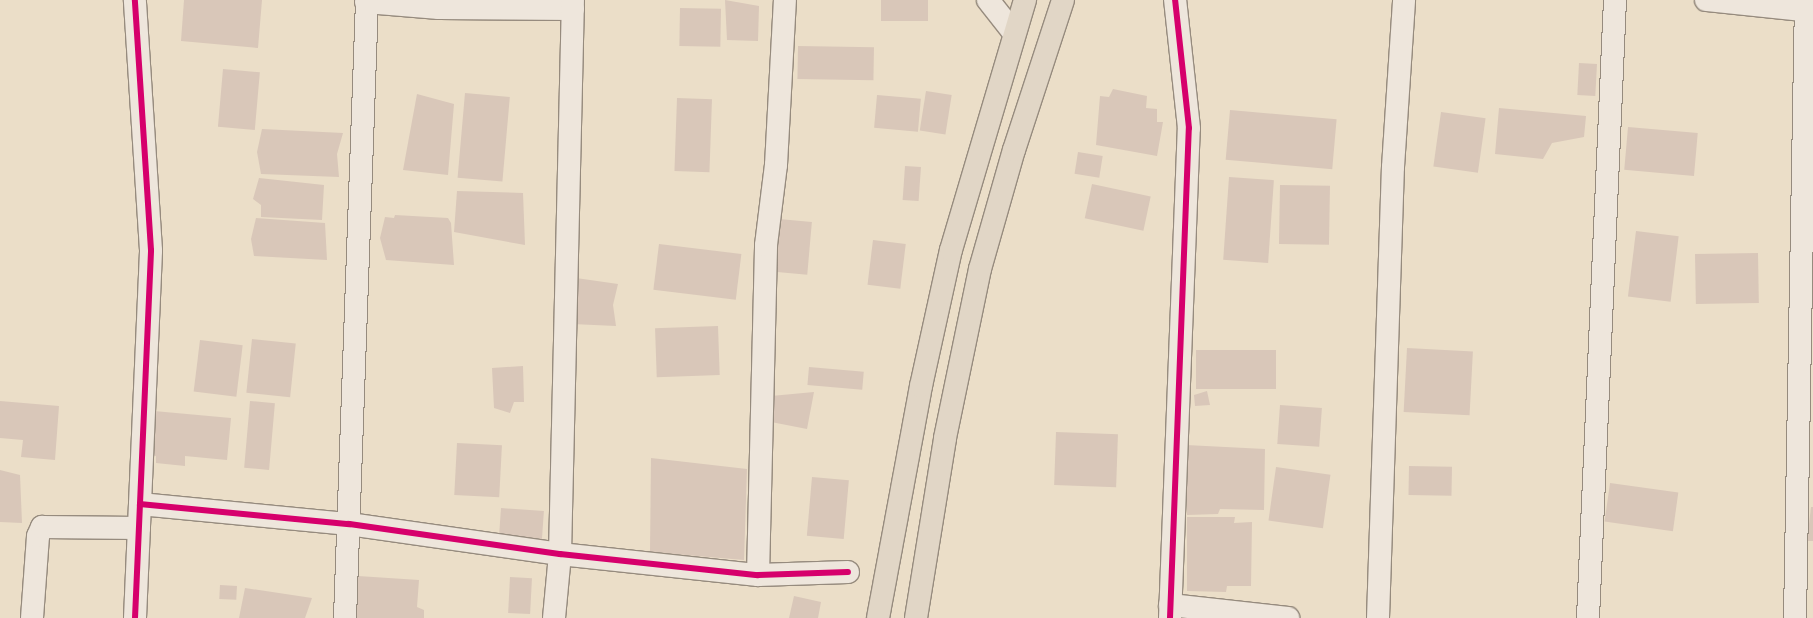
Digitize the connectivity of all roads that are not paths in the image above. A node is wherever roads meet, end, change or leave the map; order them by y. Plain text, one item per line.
1 (135, 0) edge
2 (785, 0) edge
3 (988, 0) edge
4 (1025, 0) edge
5 (1063, 0) edge
6 (1175, 0) edge
7 (1404, 0) edge
8 (1615, 0) edge
9 (1706, 0) edge
10 (367, 1) edge
11 (573, 4) edge
12 (1808, 7) edge
13 (1014, 33) junction
14 (140, 504) junction
15 (349, 524) junction
16 (139, 528) junction
17 (560, 554) junction
18 (848, 572) dead end
19 (758, 575) junction
20 (1170, 612) edge
21 (32, 618) edge
22 (135, 618) edge
23 (345, 618) edge
24 (554, 618) edge
25 (878, 618) edge
26 (916, 618) edge
27 (1288, 618) edge
28 (1378, 618) edge
29 (1588, 618) edge
30 (1795, 618) edge

1 - 14 street
2 - 19 street
3 - 13 street
4 - 13 highway
5 - 26 highway
6 - 20 street
7 - 28 street
8 - 29 street
9 - 12 street
10 - 11 street
10 - 15 street
11 - 17 street
12 - 30 street
13 - 25 highway
14 - 15 street
14 - 16 street
15 - 17 street
15 - 23 street
16 - 21 street
16 - 22 street
17 - 19 street
17 - 24 street
18 - 19 street
20 - 27 street

